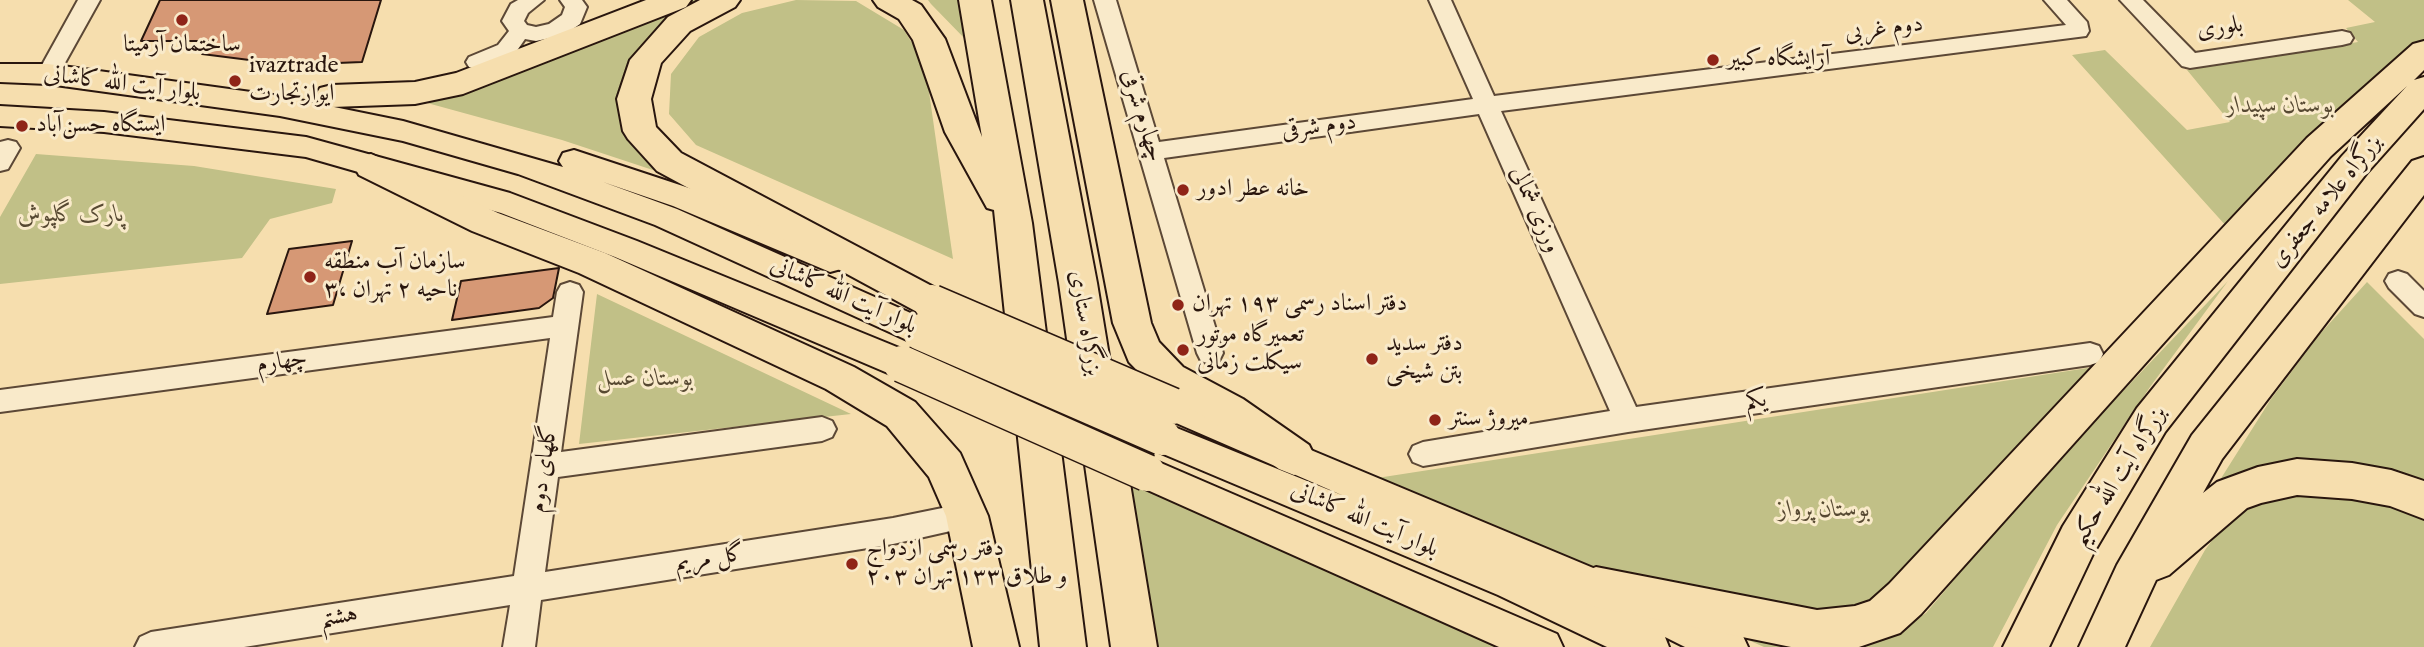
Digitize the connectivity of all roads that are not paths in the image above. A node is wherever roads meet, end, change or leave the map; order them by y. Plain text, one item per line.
1 (89, 0) edge
2 (571, 0) edge
3 (675, 0) edge
4 (724, 0) edge
5 (890, 0) edge
6 (975, 0) edge
7 (1027, 0) edge
8 (1067, 0) edge
9 (1105, 0) edge
10 (1440, 0) edge
11 (2055, 0) edge
12 (2131, 0) edge
13 (523, 10) edge
14 (2342, 38) dead end
15 (2424, 52) edge
16 (477, 62) dead end
17 (0, 72) edge
18 (48, 74) junction
19 (2424, 88) edge
20 (332, 96) junction
21 (1487, 105) junction
22 (280, 106) junction
23 (0, 116) edge
24 (1152, 151) junction
25 (371, 166) junction
26 (2424, 170) edge
27 (1014, 223) junction
28 (2398, 281) dead end
29 (570, 292) dead end
30 (2424, 307) edge
31 (927, 317) junction
32 (2233, 319) joint
33 (565, 326) junction
34 (1210, 353) dead end
35 (2090, 354) dead end
36 (0, 401) edge
37 (1628, 420) junction
38 (1167, 422) junction
39 (822, 429) dead end
40 (1423, 454) dead end
41 (1294, 457) junction
42 (546, 466) junction
43 (2424, 500) edge
44 (967, 516) junction
45 (893, 531) joint
46 (2133, 579) junction
47 (1596, 587) junction
48 (528, 588) junction
49 (151, 647) edge
50 (519, 647) edge
51 (996, 647) edge
52 (1063, 647) edge
53 (1134, 647) edge
54 (1543, 647) edge
55 (1649, 647) edge
56 (1728, 647) edge
57 (2026, 647) edge
58 (2102, 647) edge

1 - 18 street
2 - 13 street
3 - 20 highway
4 - 31 highway
5 - 27 highway
6 - 27 highway
7 - 53 highway, بزرگراه ستاری
8 - 41 highway
9 - 24 street, چهارم شرقی
10 - 21 street, ورزی شمالی
11 - 21 street, دوم غربی
12 - 14 street, بلوری
13 - 16 street
15 - 47 highway
17 - 18 main road, بلوار آیت الله کاشانی
18 - 22 main road, بلوار آیت الله کاشانی
19 - 32 highway, بزرگراه علامه جعفری
20 - 22 main road
20 - 31 main road
21 - 24 street, دوم شرقی
21 - 37 street, ورزی شمالی
22 - 31 main road, بلوار آیت الله کاشانی
23 - 25 main road, بلوار آیت الله کاشانی
24 - 34 street, چهارم شرقی
25 - 44 highway
25 - 54 main road, بلوار آیت الله کاشانی, bridge
26 - 46 highway
27 - 52 highway
28 - 30 street
29 - 33 street, گلهای دوم
31 - 38 main road, بلوار آیت الله کاشانی, bridge
32 - 57 highway, بزرگراه آیت الله حکیم
33 - 36 street, چهارم
33 - 42 street, گلهای دوم
35 - 37 street, یکم
37 - 40 street, یکم
38 - 41 main road
38 - 55 main road, بلوار آیت الله کاشانی
39 - 42 street
41 - 47 main road
42 - 48 street, گلهای دوم
43 - 46 highway
44 - 45 street
44 - 51 highway
45 - 48 street, گل مریم
46 - 58 highway
47 - 56 main road
48 - 49 street, هشتم
48 - 50 street, گلهای دوم

